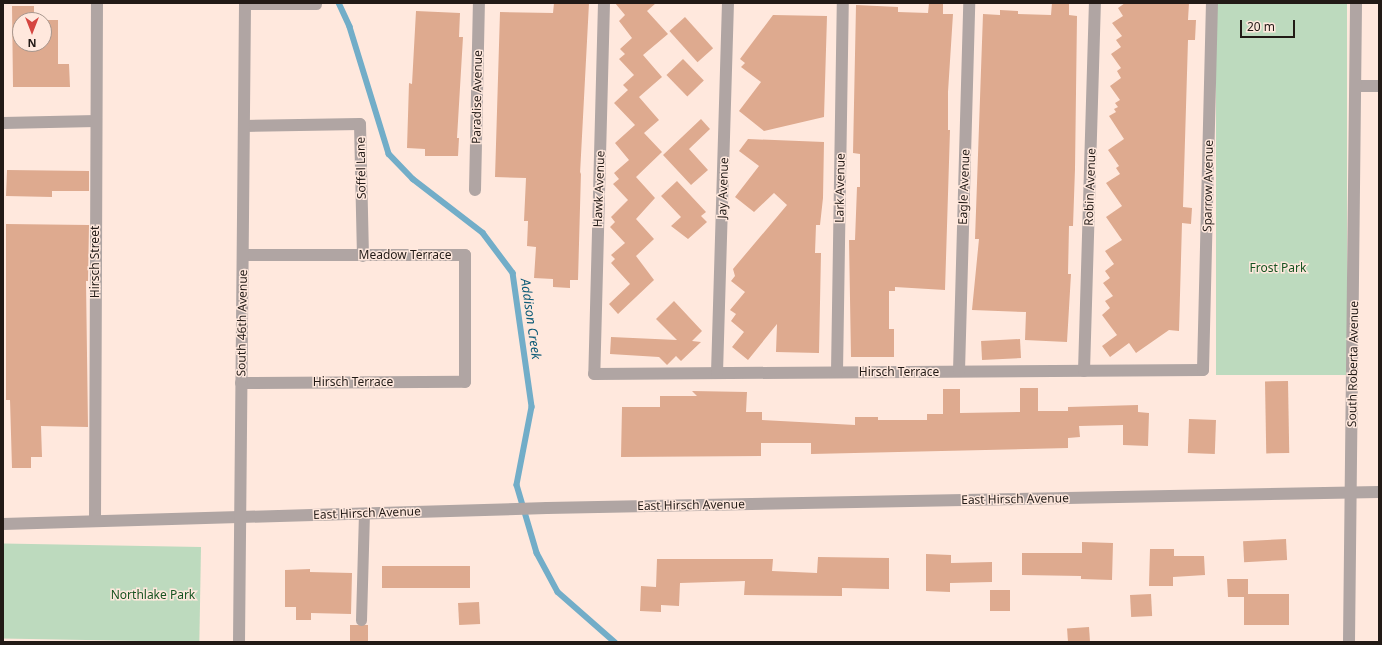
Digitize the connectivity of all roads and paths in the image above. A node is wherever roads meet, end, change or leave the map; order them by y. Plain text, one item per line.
1 (97, 3) edge
2 (245, 3) edge
3 (479, 3) edge
4 (604, 3) edge
5 (728, 3) edge
6 (843, 3) edge
7 (969, 3) edge
8 (1095, 3) edge
9 (1212, 3) edge
10 (1356, 3) edge
11 (316, 4) dead end
12 (1357, 86) junction
13 (1379, 86) edge
14 (96, 121) junction
15 (3, 124) edge
16 (244, 126) junction
17 (475, 190) dead end
18 (242, 255) junction
19 (363, 256) junction
20 (1203, 370) joint
21 (1084, 371) junction
22 (836, 372) junction
23 (958, 372) junction
24 (718, 373) junction
25 (594, 374) joint
26 (241, 382) junction
27 (465, 382) joint
28 (1379, 492) edge
29 (1351, 493) junction
30 (364, 513) junction
31 (240, 517) junction
32 (95, 521) junction
33 (3, 524) edge
34 (361, 620) dead end
35 (239, 642) edge
36 (1349, 642) edge

1 - 14 street, Hirsch Street
2 - 11 lane
2 - 16 street, South 46th Avenue
3 - 17 street, Paradise Avenue
4 - 25 street, Hawk Avenue
5 - 24 street, Jay Avenue
6 - 22 street, Lark Avenue
7 - 23 street, Eagle Avenue
8 - 21 street, Robin Avenue
9 - 20 street, Sparrow Avenue
10 - 12 street, South Roberta Avenue
12 - 13 street
12 - 29 street, South Roberta Avenue
14 - 15 street
14 - 32 street, Hirsch Street
16 - 18 street, South 46th Avenue
16 - 19 street, Soffel Lane
18 - 19 street, Meadow Terrace
18 - 26 street, South 46th Avenue
19 - 27 street, Meadow Terrace
20 - 21 street, Hirsch Terrace
21 - 23 street, Hirsch Terrace
22 - 23 street, Hirsch Terrace
22 - 24 street, Hirsch Terrace
24 - 25 street, Hirsch Terrace
26 - 27 street, Hirsch Terrace
26 - 31 street, South 46th Avenue
28 - 29 street, East Hirsch Avenue
29 - 30 street, East Hirsch Avenue
29 - 36 street, South Roberta Avenue
30 - 31 street, East Hirsch Avenue
30 - 34 lane
31 - 32 street, East Hirsch Avenue
31 - 35 street, South 46th Avenue
32 - 33 street, East Hirsch Avenue

